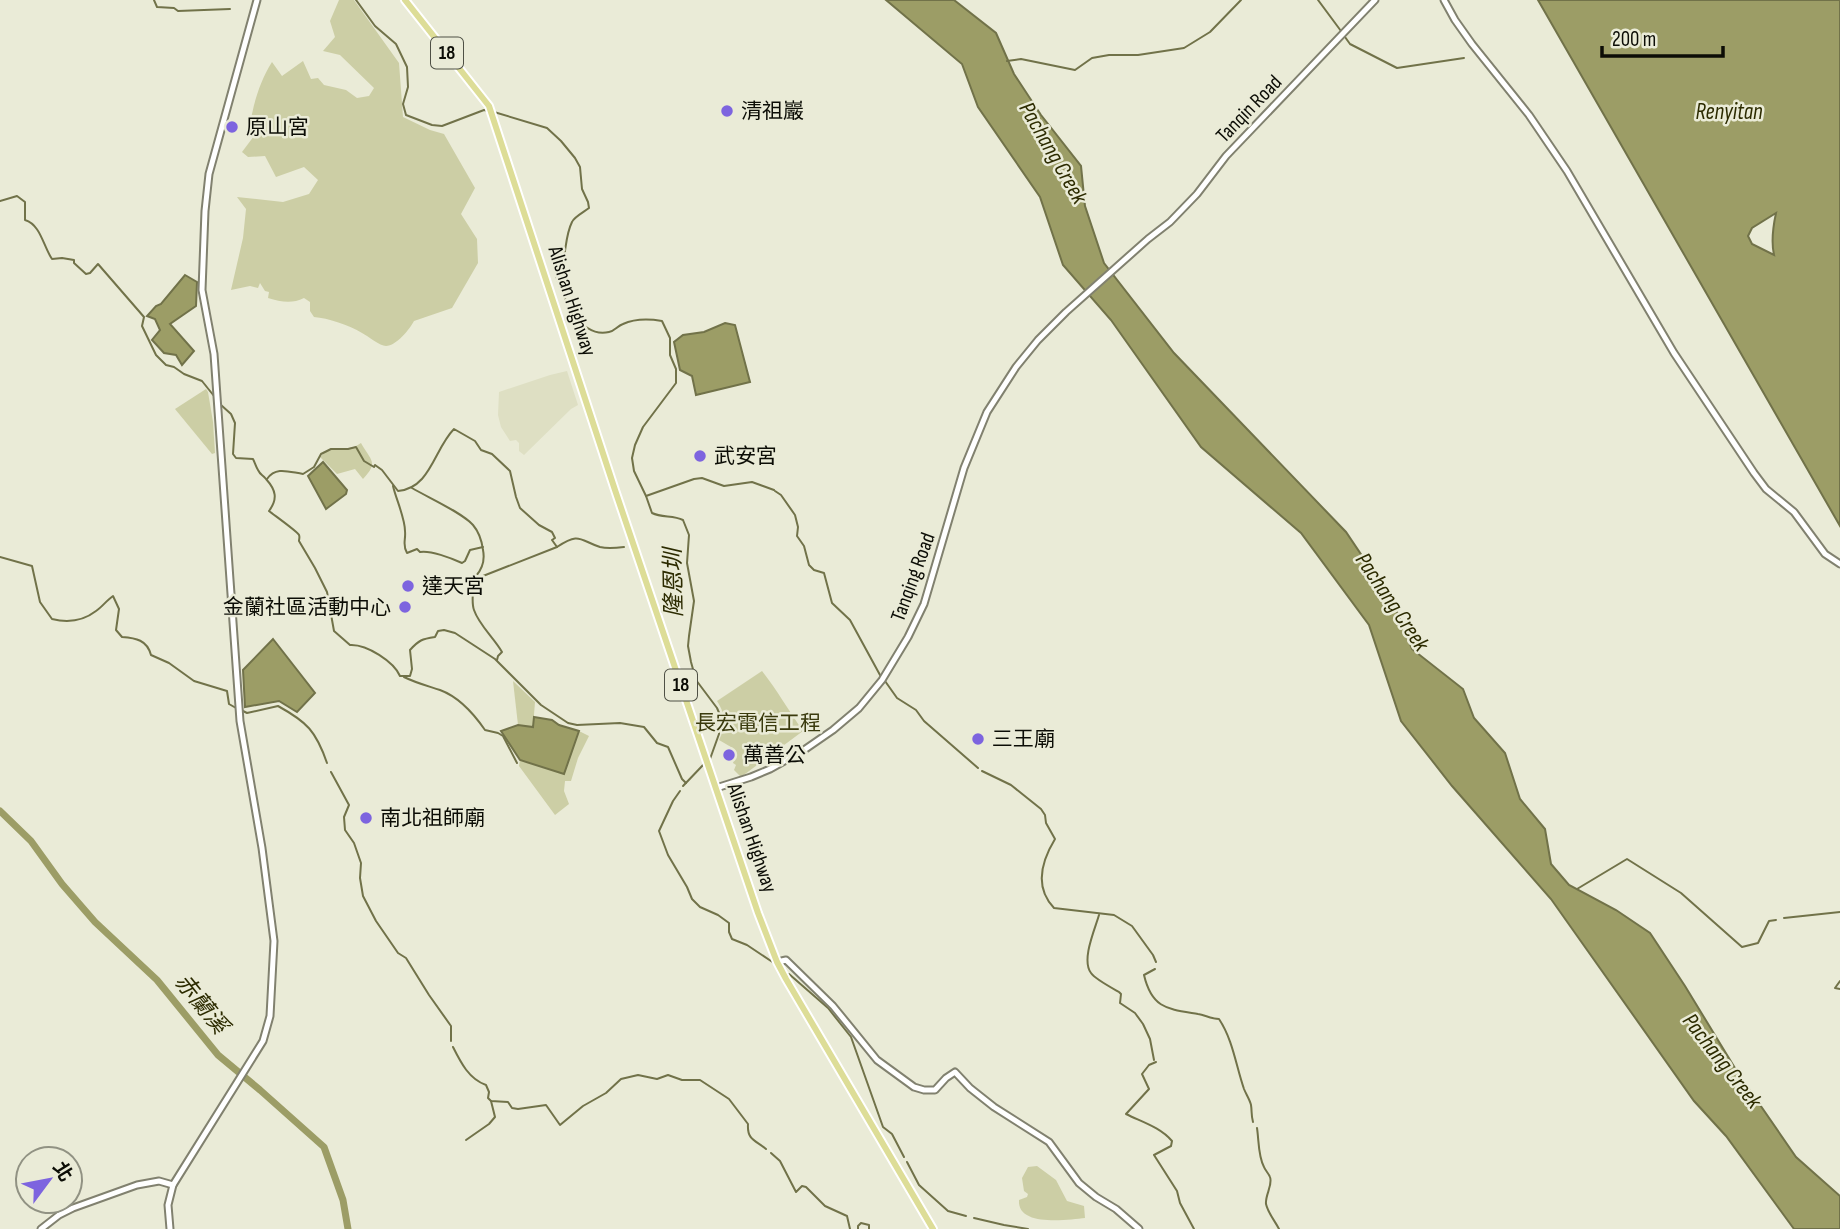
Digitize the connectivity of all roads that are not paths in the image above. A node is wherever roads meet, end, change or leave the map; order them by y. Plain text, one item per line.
1 (257, 0) edge
2 (405, 0) edge
3 (1375, 0) edge
4 (1444, 0) edge
5 (1066, 312) joint
6 (1840, 564) edge
7 (716, 788) junction
8 (777, 962) junction
9 (173, 1185) junction
10 (41, 1229) edge
11 (170, 1229) edge
12 (933, 1229) edge
13 (1139, 1229) edge

1 - 9 street
2 - 7 main road, Alishan Highway / 18
3 - 5 street, Tanqin Road
4 - 6 street
5 - 7 street, Tanqing Road
7 - 8 main road, Alishan Highway / 18
8 - 12 main road, Alishan Highway / 18
8 - 13 street
9 - 10 street
9 - 11 street

